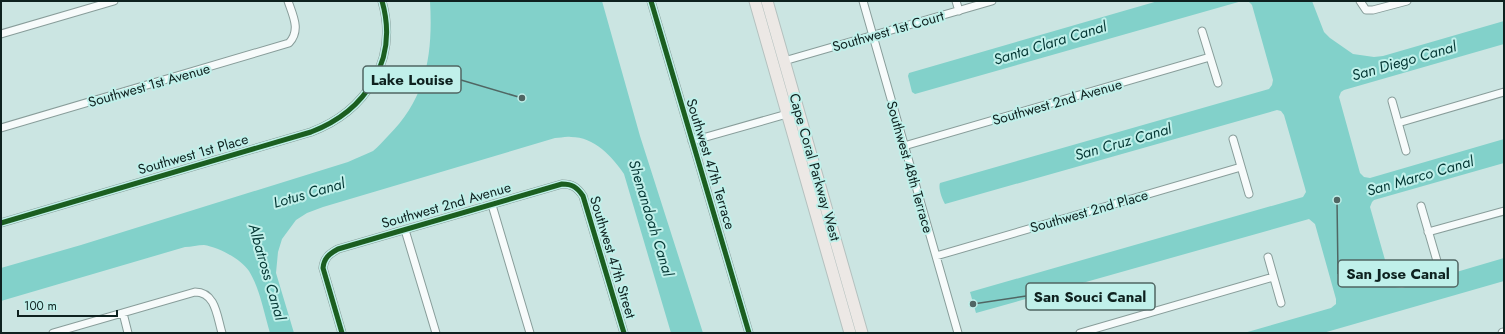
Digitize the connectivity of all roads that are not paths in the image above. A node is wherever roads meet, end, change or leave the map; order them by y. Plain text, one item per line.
1 (114, 1) edge
2 (288, 1) edge
3 (382, 1) edge
4 (651, 1) edge
5 (754, 1) edge
6 (760, 1) edge
7 (767, 1) edge
8 (863, 1) edge
9 (956, 1) edge
10 (992, 1) edge
11 (1360, 1) edge
12 (1407, 1) edge
13 (959, 11) junction
14 (1202, 31) dead end
15 (1, 34) edge
16 (873, 36) junction
17 (1210, 58) junction
18 (784, 61) junction
19 (1218, 83) dead end
20 (1504, 92) edge
21 (1392, 101) dead end
22 (787, 114) junction
23 (1398, 123) junction
24 (1, 128) edge
25 (1234, 140) dead end
26 (692, 141) junction
27 (904, 146) junction
28 (1406, 150) dead end
29 (1241, 167) junction
30 (821, 187) junction
31 (578, 189) joint
32 (1249, 194) dead end
33 (492, 204) junction
34 (1421, 206) dead end
35 (1504, 211) edge
36 (1, 223) edge
37 (405, 230) junction
38 (1428, 232) junction
39 (936, 256) junction
40 (1268, 257) dead end
41 (1437, 261) dead end
42 (1273, 277) junction
43 (1281, 303) dead end
44 (122, 313) junction
45 (53, 333) edge
46 (128, 333) edge
47 (222, 333) edge
48 (342, 333) edge
49 (436, 333) edge
50 (530, 333) edge
51 (624, 333) edge
52 (749, 333) edge
53 (850, 333) edge
54 (862, 333) edge
55 (958, 333) edge
56 (1080, 333) edge

1 - 15 street
2 - 24 street, Southwest 1st Avenue
3 - 36 street, Southwest 1st Place
4 - 26 street, Southwest 47th Terrace
5 - 22 main road, Cape Coral Parkway West
6 - 18 main road
7 - 18 main road, Cape Coral Parkway West
8 - 16 street, Southwest 48th Terrace
9 - 13 street
10 - 13 street, Southwest 1st Court
11 - 12 street
13 - 16 street, Southwest 1st Court
14 - 17 street
16 - 18 street, Southwest 1st Court
16 - 27 street, Southwest 48th Terrace
17 - 19 street
17 - 27 street, Southwest 2nd Avenue
18 - 30 main road, Cape Coral Parkway West
20 - 23 street
21 - 23 street
22 - 26 street
22 - 30 main road
22 - 53 main road, Cape Coral Parkway West
23 - 28 street
25 - 29 street
26 - 52 street, Southwest 47th Terrace
27 - 39 street, Southwest 48th Terrace
29 - 32 street
29 - 39 street, Southwest 2nd Place
30 - 54 main road, Cape Coral Parkway West
31 - 33 street, Southwest 2nd Avenue
31 - 51 street, Southwest 47th Street
33 - 37 street, Southwest 2nd Avenue
33 - 50 street
34 - 38 street
35 - 38 street
37 - 48 street, Southwest 2nd Avenue
37 - 49 street
38 - 41 street
39 - 55 street, Southwest 48th Terrace
40 - 42 street
42 - 43 street
42 - 56 street
44 - 45 street
44 - 46 street
44 - 47 street

